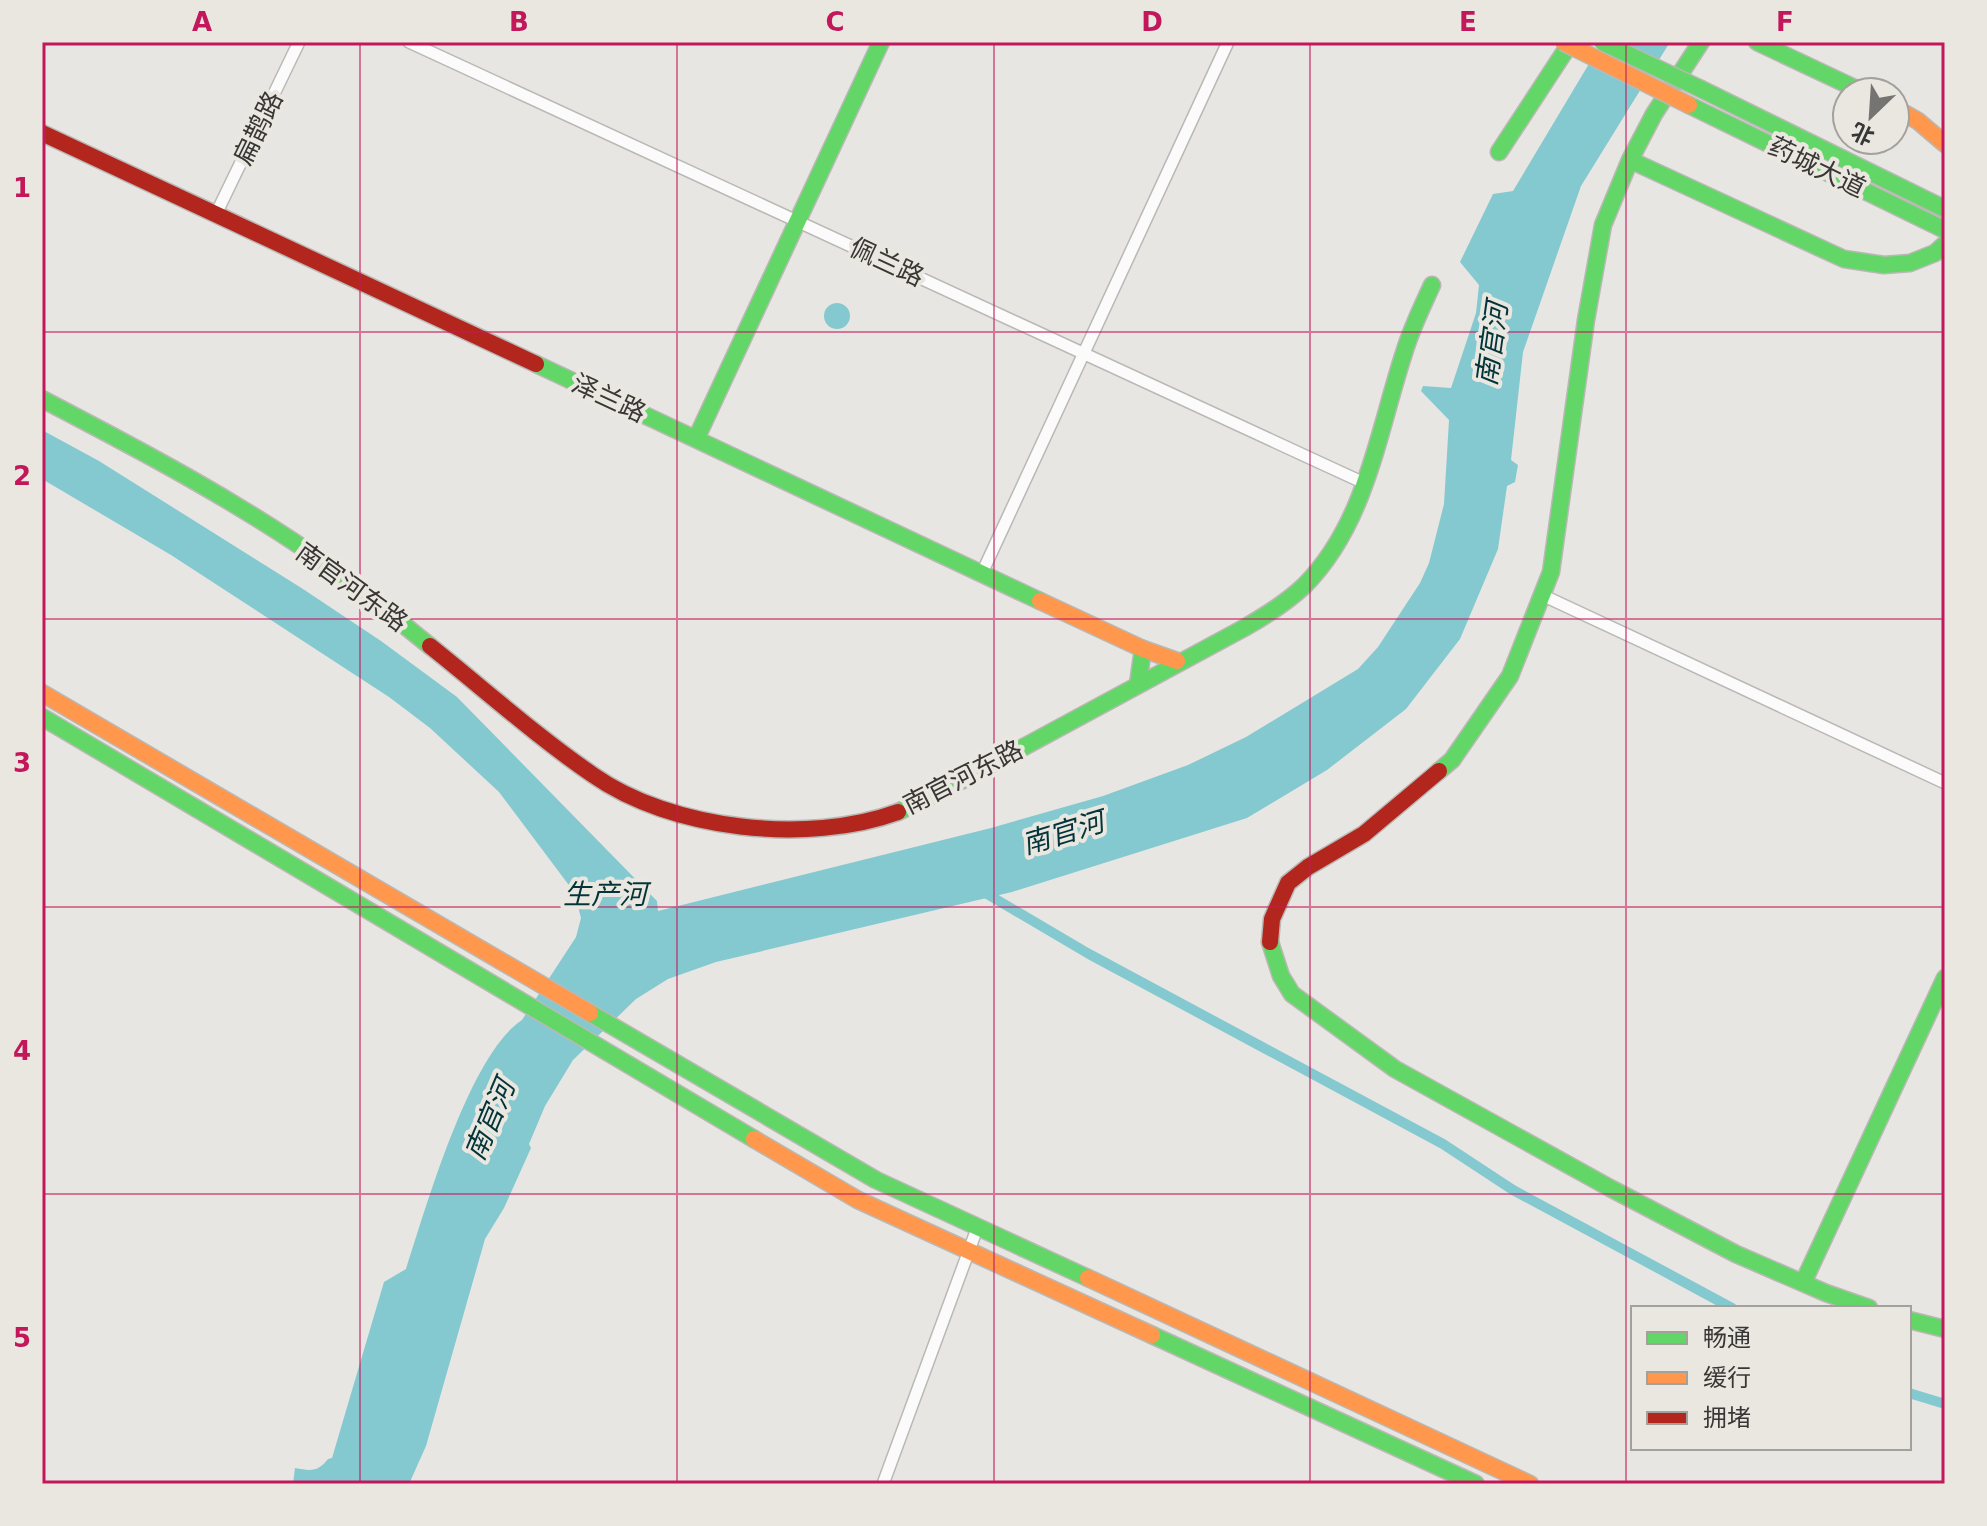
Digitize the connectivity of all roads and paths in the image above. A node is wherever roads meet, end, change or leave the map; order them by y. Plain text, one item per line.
1 (299, 42) edge
2 (409, 42) edge
3 (881, 42) edge
4 (1228, 42) edge
5 (1563, 42) edge
6 (1571, 42) edge
7 (1602, 42) edge
8 (1701, 42) edge
9 (1757, 42) edge
10 (1831, 77) edge
11 (1911, 117) edge
12 (42, 133) edge
13 (1945, 144) edge
14 (1499, 152) dead end
15 (1630, 160) junction
16 (1945, 209) edge
17 (216, 214) junction
18 (798, 221) junction
19 (1945, 230) edge
20 (1945, 244) edge
21 (1432, 285) dead end
22 (1084, 353) junction
23 (42, 399) edge
24 (696, 439) junction
25 (1364, 483) junction
26 (982, 573) junction
27 (1542, 595) junction
28 (1143, 649) junction
29 (1177, 661) junction
30 (1138, 684) junction
31 (42, 693) edge
32 (42, 717) edge
33 (1945, 783) edge
34 (1945, 978) edge
35 (978, 1226) junction
36 (968, 1251) junction
37 (1803, 1283) junction
38 (1864, 1306) edge
39 (1911, 1320) edge
40 (1945, 1329) edge
41 (883, 1484) edge
42 (1476, 1484) edge
43 (1530, 1484) edge

1 - 17 street, 扁鹊路
2 - 18 street, 佩兰路
3 - 18 street
4 - 22 street
5 - 19 street, 药城大道, bridge
6 - 14 street
7 - 16 street, 药城大道, bridge
8 - 15 street
9 - 10 street
11 - 13 street
12 - 17 street, 泽兰路
15 - 20 street
15 - 27 street
17 - 24 street, 泽兰路
18 - 22 street, 佩兰路
18 - 24 street
21 - 25 street, 南官河东路
22 - 25 street, 佩兰路
22 - 26 street
23 - 30 street, 南官河东路
24 - 26 street, 泽兰路
25 - 29 street, 南官河东路
26 - 28 street, 泽兰路
27 - 33 street
27 - 37 street
28 - 29 street, 泽兰路
28 - 30 street
29 - 30 street, 南官河东路
31 - 35 street
32 - 36 street
34 - 37 street
35 - 36 street
35 - 43 street
36 - 41 street
36 - 42 street
37 - 38 street
39 - 40 street

